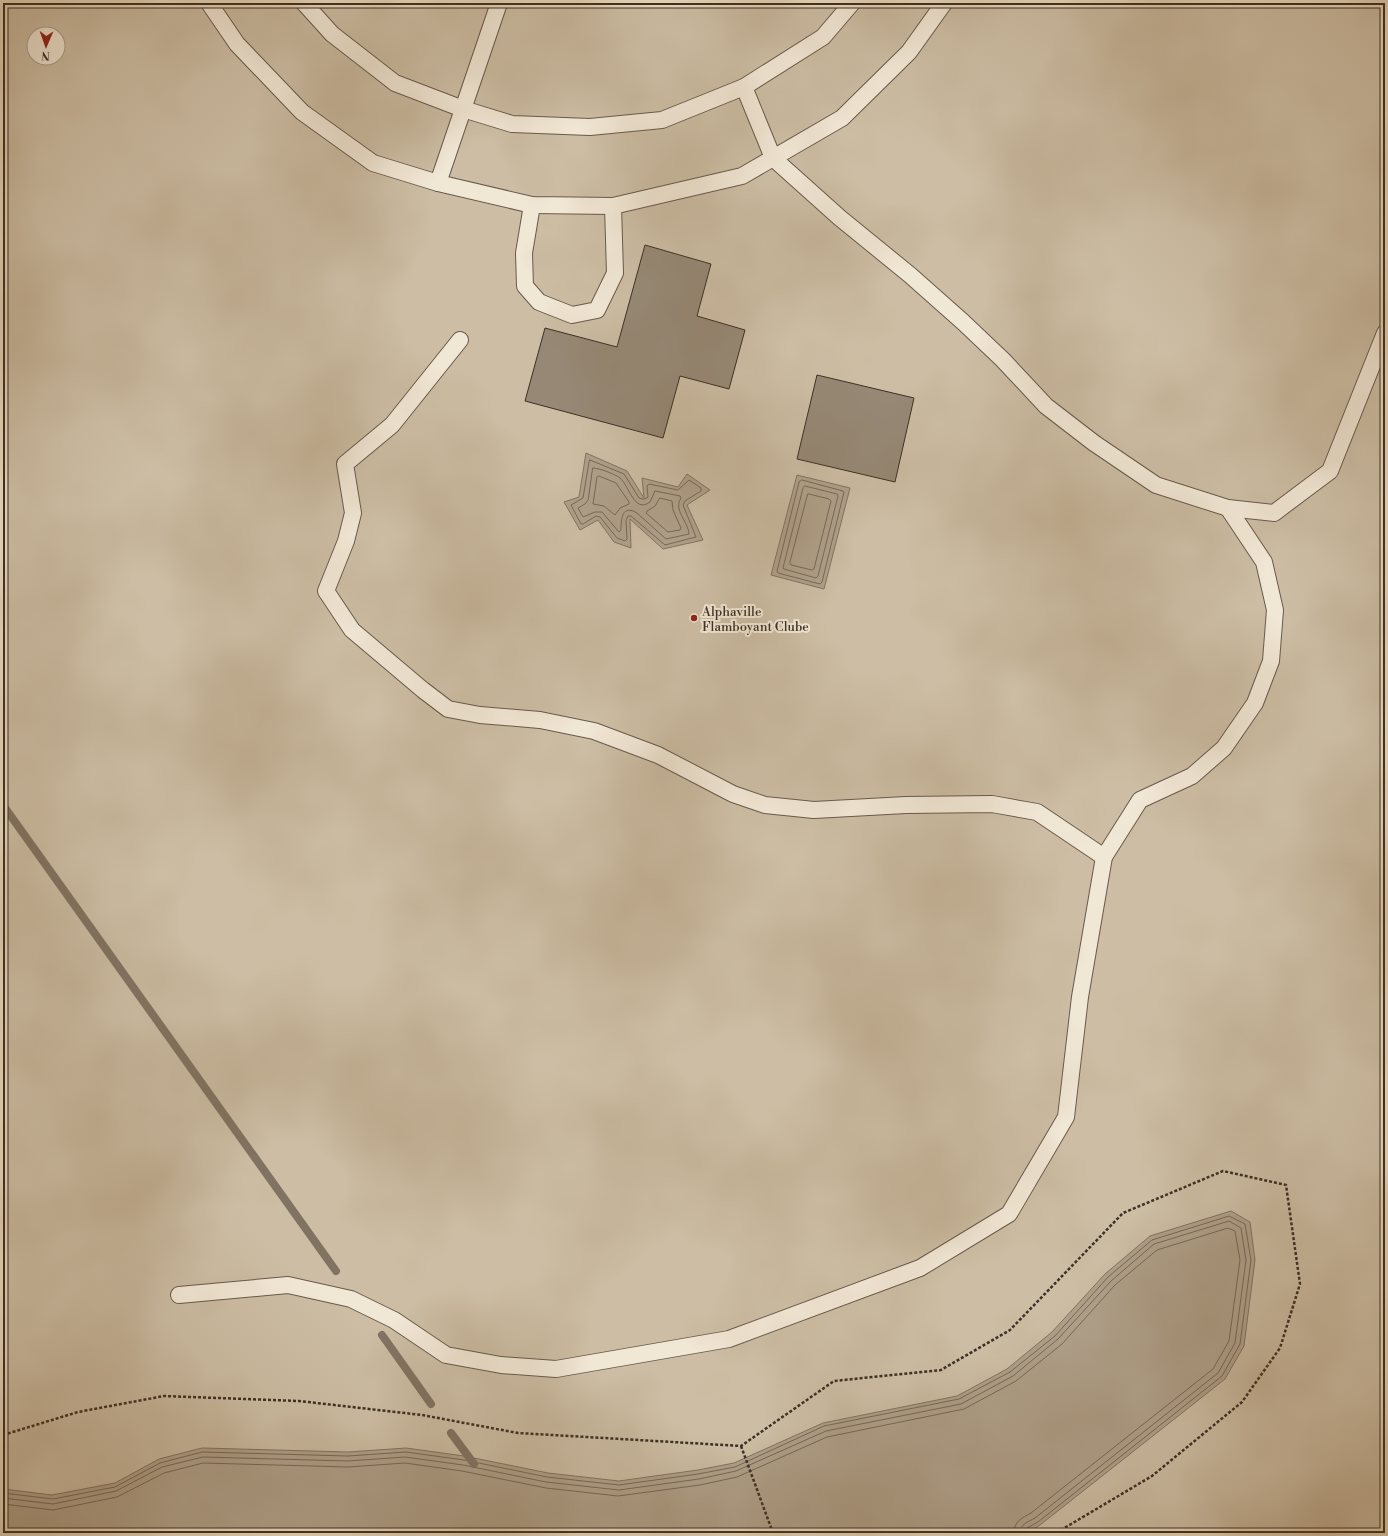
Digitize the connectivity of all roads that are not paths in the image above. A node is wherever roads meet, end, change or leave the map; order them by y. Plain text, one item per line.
1 (209, 3) edge
2 (304, 3) edge
3 (499, 3) edge
4 (852, 3) edge
5 (944, 3) edge
6 (744, 87) junction
7 (463, 110) junction
8 (773, 158) junction
9 (438, 183) junction
10 (532, 205) junction
11 (613, 206) junction
12 (1385, 333) edge
13 (460, 340) dead end
14 (1228, 508) junction
15 (1104, 856) junction
16 (179, 1295) dead end

1 - 9 lane
2 - 7 lane
3 - 7 lane
4 - 6 lane
5 - 8 lane
6 - 7 lane
6 - 8 lane
7 - 9 lane
8 - 11 lane
8 - 14 lane
9 - 10 lane
10 - 11 lane
10 - 11 lane
12 - 14 lane
13 - 15 lane
14 - 15 lane
15 - 16 lane

